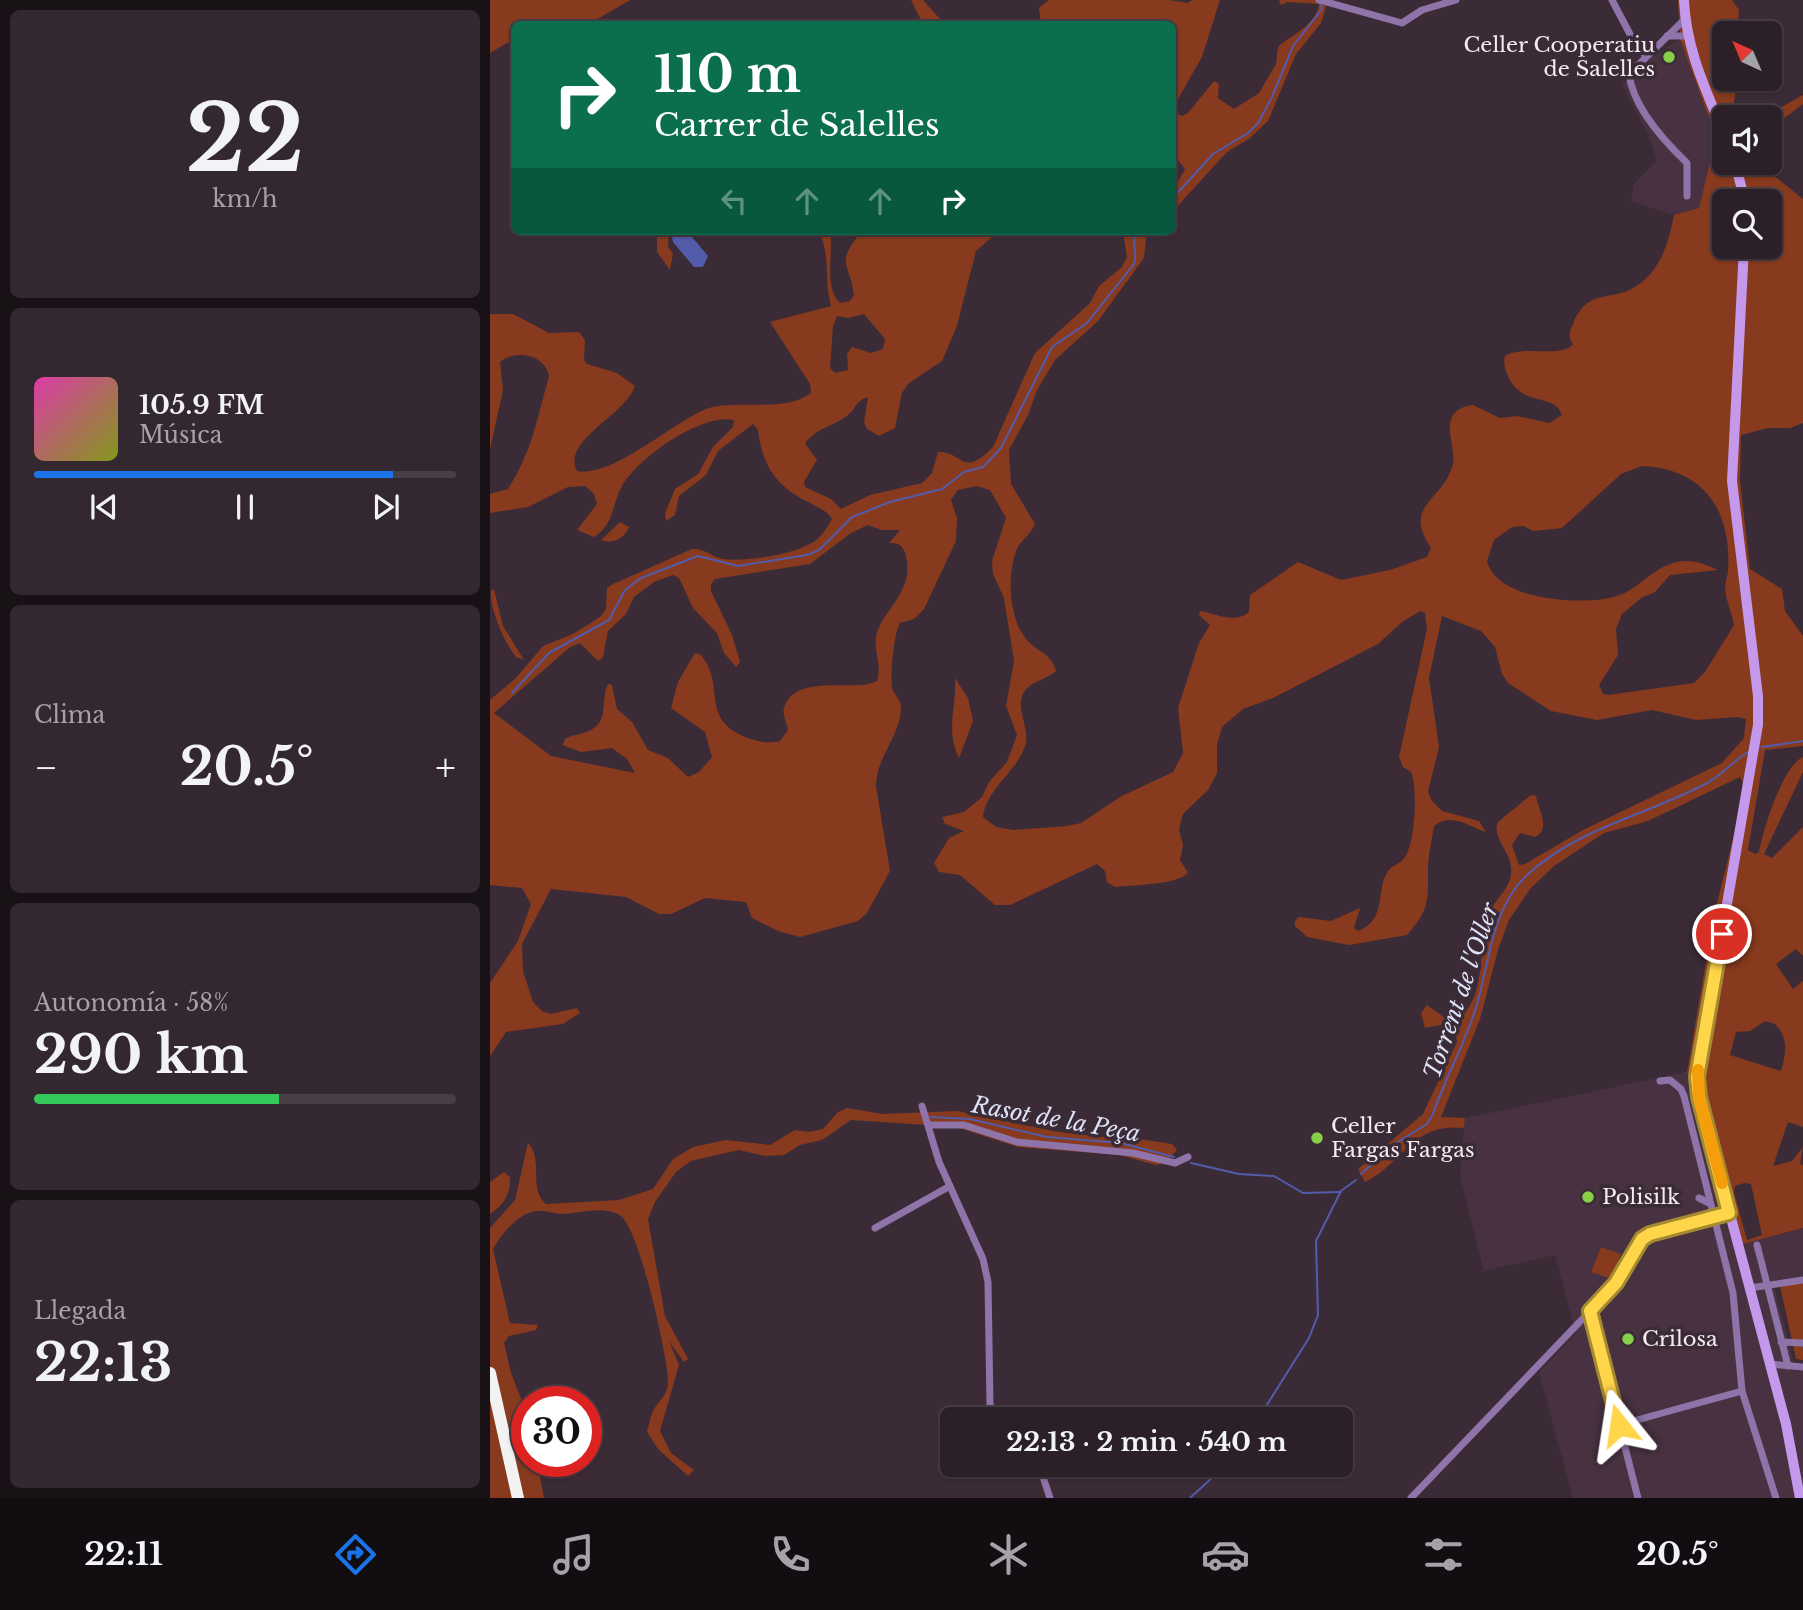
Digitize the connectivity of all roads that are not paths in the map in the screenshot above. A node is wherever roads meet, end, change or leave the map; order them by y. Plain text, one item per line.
1 (1319, 0) edge
2 (1457, 0) edge
3 (1612, 0) edge
4 (1684, 0) edge
5 (1684, 20) junction
6 (1666, 36) junction
7 (1687, 36) junction
8 (1646, 55) junction
9 (1713, 105) edge
10 (1687, 195) dead end
11 (1743, 259) edge
12 (1660, 1081) dead end
13 (922, 1106) dead end
14 (929, 1125) junction
15 (1188, 1157) dead end
16 (950, 1186) junction
17 (1699, 1198) dead end
18 (1709, 1203) junction
19 (1729, 1213) junction
20 (1713, 1219) junction
21 (875, 1228) dead end
22 (1758, 1245) dead end
23 (1803, 1280) edge
24 (1766, 1286) junction
25 (1750, 1288) junction
26 (1590, 1311) junction
27 (1781, 1342) junction
28 (1803, 1343) edge
29 (1770, 1364) junction
30 (1788, 1366) junction
31 (1803, 1367) edge
32 (490, 1373) edge
33 (1742, 1391) junction
34 (991, 1407) edge
35 (1619, 1425) junction
36 (1042, 1477) edge
37 (518, 1498) edge
38 (1050, 1498) edge
39 (1410, 1498) edge
40 (1638, 1498) edge
41 (1776, 1498) edge
42 (1800, 1498) edge

1 - 2 street
3 - 8 street
4 - 5 street
5 - 6 street
5 - 7 street
6 - 7 street
6 - 8 street
7 - 9 street
8 - 10 street
11 - 19 street
12 - 18 street
13 - 14 street
14 - 15 street
14 - 16 street
16 - 21 street
16 - 34 street
17 - 18 street
18 - 20 street
19 - 20 street
19 - 25 street
20 - 26 street
20 - 33 street
22 - 24 street
23 - 24 street
24 - 25 street
24 - 27 street
25 - 29 street
26 - 35 street
26 - 39 street
27 - 28 street
27 - 30 street
29 - 30 street
29 - 42 street
30 - 31 street
32 - 37 highway
33 - 35 street
33 - 41 street
35 - 40 street
36 - 38 street

